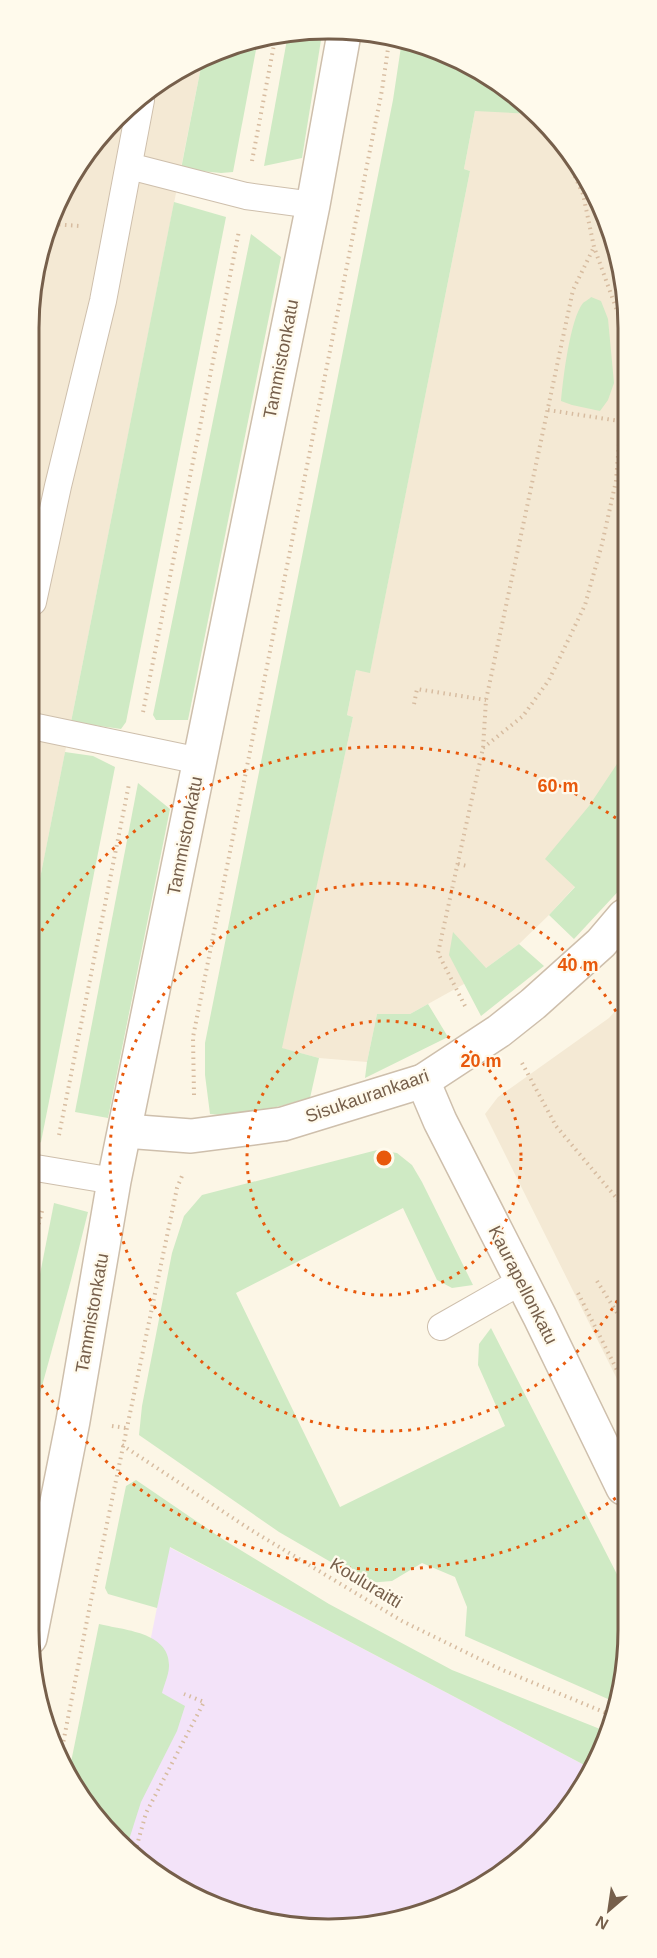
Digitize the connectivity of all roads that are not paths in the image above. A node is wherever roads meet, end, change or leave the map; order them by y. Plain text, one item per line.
1 (343, 40) edge
2 (139, 110) edge
3 (129, 166) junction
4 (313, 205) junction
5 (39, 574) edge
6 (39, 727) edge
7 (200, 761) junction
8 (618, 923) edge
9 (423, 1081) junction
10 (125, 1131) junction
11 (41, 1169) edge
12 (114, 1181) junction
13 (522, 1281) junction
14 (441, 1327) dead end
15 (618, 1478) edge
16 (39, 1592) edge

1 - 4 street, Tammistonkatu
2 - 3 lane
3 - 4 lane
3 - 5 lane
4 - 7 street, Tammistonkatu
6 - 7 lane
7 - 10 street, Tammistonkatu
8 - 9 street, Sisukaurankaari
9 - 10 street, Sisukaurankaari
9 - 13 street, Kaurapellonkatu
10 - 12 street, Tammistonkatu
11 - 12 lane
12 - 16 street, Tammistonkatu
13 - 14 lane
13 - 15 street, Kaurapellonkatu

